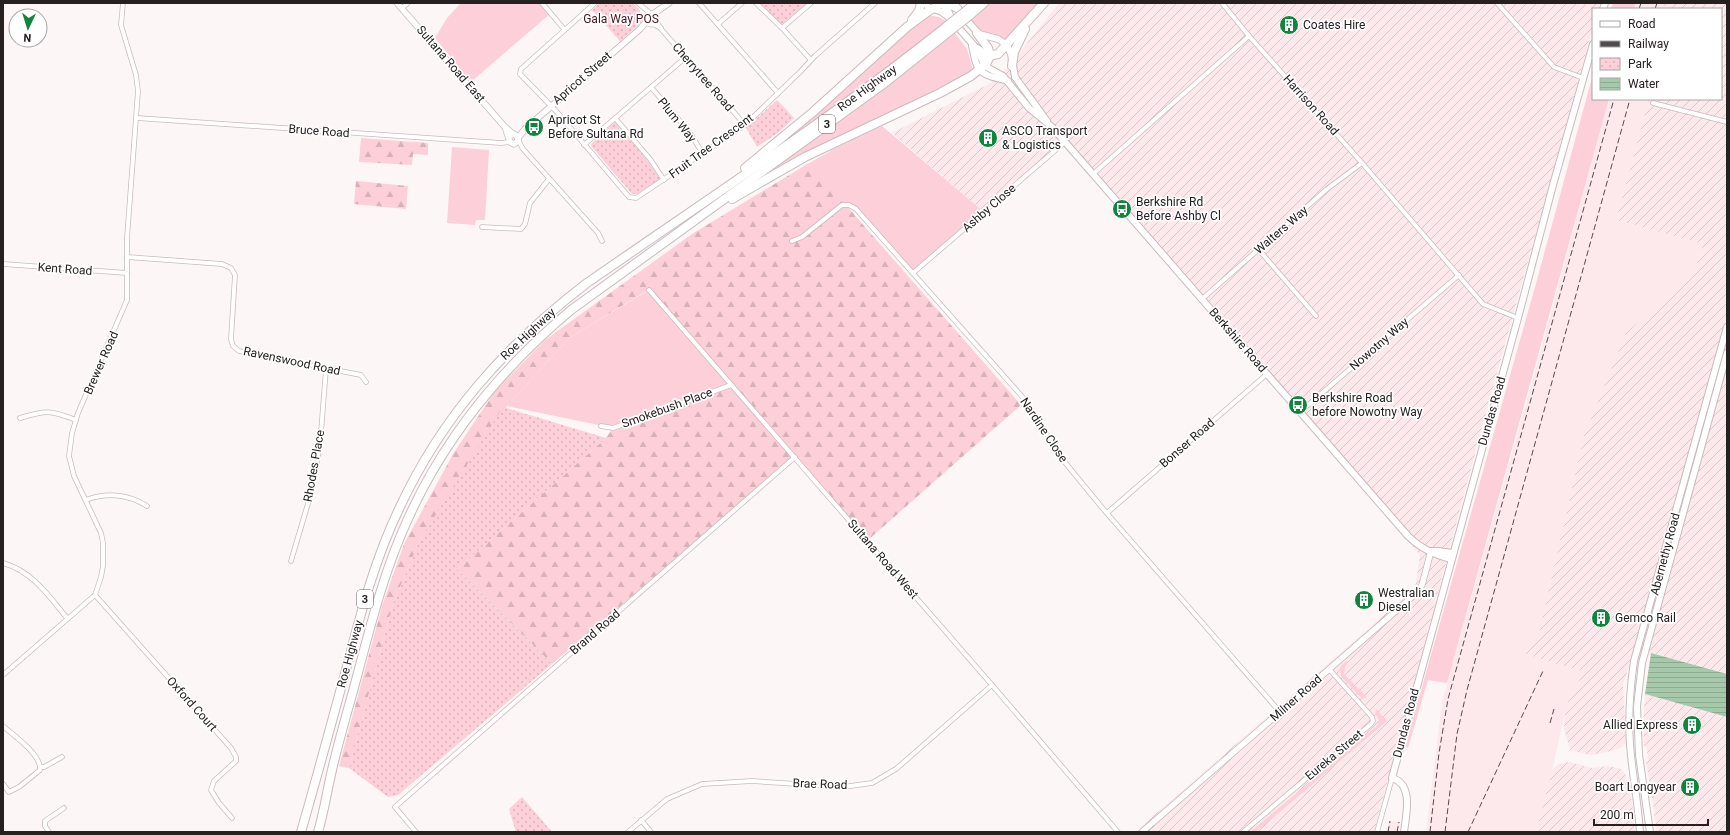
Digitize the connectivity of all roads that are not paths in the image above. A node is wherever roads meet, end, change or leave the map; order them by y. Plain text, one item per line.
1 (123, 3) edge
2 (397, 3) edge
3 (408, 3) edge
4 (542, 3) edge
5 (595, 3) edge
6 (638, 3) edge
7 (669, 3) edge
8 (699, 3) edge
9 (742, 3) edge
10 (756, 3) edge
11 (811, 3) edge
12 (875, 3) edge
13 (921, 3) edge
14 (944, 3) edge
15 (975, 3) edge
16 (984, 3) edge
17 (1044, 3) edge
18 (1222, 3) edge
19 (1497, 3) edge
20 (928, 6) edge
21 (955, 6) edge
22 (402, 8) junction
23 (968, 13) junction
24 (652, 19) junction
25 (1029, 21) junction
26 (718, 24) junction
27 (949, 25) junction
28 (907, 27) junction
29 (782, 28) junction
30 (564, 29) junction
31 (977, 32) junction
32 (1249, 36) junction
33 (970, 41) junction
34 (1007, 45) junction
35 (1592, 48) edge
36 (976, 49) junction
37 (989, 56) junction
38 (686, 57) junction
39 (811, 60) junction
40 (1012, 66) junction
41 (983, 70) junction
42 (1584, 78) junction
43 (651, 87) junction
44 (778, 93) junction
45 (1653, 103) dead end
46 (550, 106) junction
47 (137, 118) junction
48 (615, 118) junction
49 (1727, 122) edge
50 (1049, 124) junction
51 (745, 125) junction
52 (513, 138) junction
53 (1065, 142) junction
54 (584, 145) junction
55 (703, 154) junction
56 (1362, 163) junction
57 (1093, 174) junction
58 (549, 180) junction
59 (664, 180) junction
60 (706, 200) junction
61 (702, 215) junction
62 (482, 227) dead end
63 (602, 241) dead end
64 (792, 241) dead end
65 (1259, 250) junction
66 (127, 257) junction
67 (3, 264) edge
68 (127, 273) junction
69 (913, 273) junction
70 (1459, 275) junction
71 (648, 290) dead end
72 (1202, 299) junction
73 (1316, 316) dead end
74 (1518, 318) junction
75 (1727, 327) edge
76 (1719, 356) junction
77 (1726, 356) edge
78 (326, 369) junction
79 (1267, 374) junction
80 (366, 382) dead end
81 (731, 385) junction
82 (1300, 412) junction
83 (20, 418) dead end
84 (76, 420) junction
85 (601, 426) dead end
86 (795, 458) junction
87 (1685, 492) junction
88 (86, 500) junction
89 (147, 506) dead end
90 (1107, 513) junction
91 (1431, 551) junction
92 (1452, 556) junction
93 (291, 561) dead end
94 (3, 563) edge
95 (95, 594) junction
96 (67, 618) junction
97 (1634, 661) junction
98 (1642, 662) junction
99 (1329, 669) junction
100 (3, 675) edge
101 (992, 684) junction
102 (1280, 712) junction
103 (3, 726) edge
104 (62, 757) dead end
105 (40, 767) junction
106 (1392, 778) junction
107 (3, 784) edge
108 (64, 808) dead end
109 (232, 818) dead end
110 (641, 820) junction
111 (1118, 831) edge
112 (49, 832) edge
113 (302, 832) edge
114 (319, 832) edge
115 (416, 832) edge
116 (628, 832) edge
117 (651, 832) edge
118 (1142, 832) edge
119 (1243, 832) edge
120 (1377, 832) edge
121 (1404, 832) edge
122 (1640, 832) edge
123 (1650, 832) edge

1 - 47 street, Brewer Road
2 - 22 street, Sultana Road East
3 - 22 street
4 - 30 street
5 - 30 street
6 - 24 street, Cherrytree Road
7 - 24 street, Apricot Street
8 - 26 street
9 - 26 street
10 - 29 street
11 - 29 street
12 - 39 street, Fruit Tree Crescent
13 - 28 highway
14 - 20 highway
14 - 21 highway
14 - 27 highway
15 - 23 highway, Roe Highway / 3
16 - 23 highway, Roe Highway / 3
17 - 25 highway
18 - 32 street, Harrison Road
19 - 42 street
20 - 27 main road
20 - 28 highway
21 - 31 main road
22 - 52 street, Sultana Road East
23 - 27 highway, Roe Highway / 3, bridge
24 - 38 street, Cherrytree Road
24 - 46 street, Apricot Street
25 - 34 highway
25 - 40 highway
26 - 44 street
27 - 33 main road
27 - 60 highway, Roe Highway / 3
27 - 61 highway, Roe Highway / 3
28 - 60 highway
29 - 39 street
30 - 46 street, Fruit Tree Crescent
31 - 34 main road
31 - 37 highway
32 - 56 street, Harrison Road
32 - 57 street
33 - 36 main road
33 - 41 main road
34 - 37 highway
34 - 40 main road, Berkshire Road
35 - 42 main road, Dundas Road
36 - 37 highway
36 - 41 main road
37 - 41 highway
38 - 43 street
38 - 51 street, Cherrytree Road
39 - 44 street, Fruit Tree Crescent
40 - 50 main road, Berkshire Road
41 - 50 main road, Berkshire Road
41 - 61 highway
42 - 74 main road, Dundas Road
43 - 48 street
43 - 55 street, Plum Way
44 - 51 street, Fruit Tree Crescent
45 - 49 street
46 - 52 street, Apricot Street
46 - 54 street, Fruit Tree Crescent
47 - 52 street, Bruce Road
47 - 66 street, Brewer Road
48 - 54 street
48 - 59 street
50 - 53 main road, Berkshire Road
51 - 55 street, Fruit Tree Crescent
52 - 58 street, Sultana Road East
53 - 57 main road, Berkshire Road
53 - 69 street, Ashby Close
54 - 59 street, Fruit Tree Crescent
55 - 59 street, Fruit Tree Crescent
56 - 65 street, Walters Way
56 - 70 street, Harrison Road
57 - 72 main road, Berkshire Road
58 - 62 street
58 - 63 street, Sultana Road East
60 - 113 highway, Roe Highway / 3
61 - 114 highway, Roe Highway / 3
64 - 69 street, Nardine Close
65 - 72 street, Walters Way
65 - 73 street
66 - 68 street, Brewer Road
66 - 78 street, Ravenswood Road
67 - 68 street, Kent Road
68 - 84 street, Brewer Road
69 - 90 street, Nardine Close
70 - 74 street, Harrison Road
70 - 82 street, Nowotny Way
71 - 81 street, Sultana Road West
72 - 79 main road, Berkshire Road
74 - 92 main road, Dundas Road
75 - 76 main road, Abernethy Road
76 - 77 main road
76 - 87 main road, Abernethy Road
77 - 87 main road, Abernethy Road
78 - 80 street, Ravenswood Road
78 - 93 street, Rhodes Place
79 - 82 main road, Berkshire Road
79 - 90 street, Bonser Road
81 - 85 street, Smokebush Place
81 - 86 street, Sultana Road West
82 - 91 main road, Berkshire Road
83 - 84 street
84 - 88 street, Brewer Road
86 - 101 street, Sultana Road West
86 - 115 street, Brand Road
87 - 97 main road, Abernethy Road
87 - 98 main road, Abernethy Road
88 - 89 street
88 - 95 street, Brewer Road
90 - 102 street, Nardine Close
91 - 92 main road, Berkshire Road
91 - 99 street, Milner Road
92 - 106 main road, Dundas Road
94 - 96 street
95 - 96 street
95 - 109 street, Oxford Court
96 - 100 street
97 - 98 main road
97 - 122 main road, Abernethy Road
98 - 123 main road, Abernethy Road
99 - 102 street, Milner Road
99 - 119 street, Eureka Street
101 - 110 street, Brae Road
101 - 111 street, Sultana Road West
102 - 118 street, Milner Road
103 - 105 street
104 - 105 street
105 - 107 street
106 - 120 street, Dundas Road
106 - 121 main road
108 - 112 street
110 - 116 street, Brae Road
110 - 117 street

